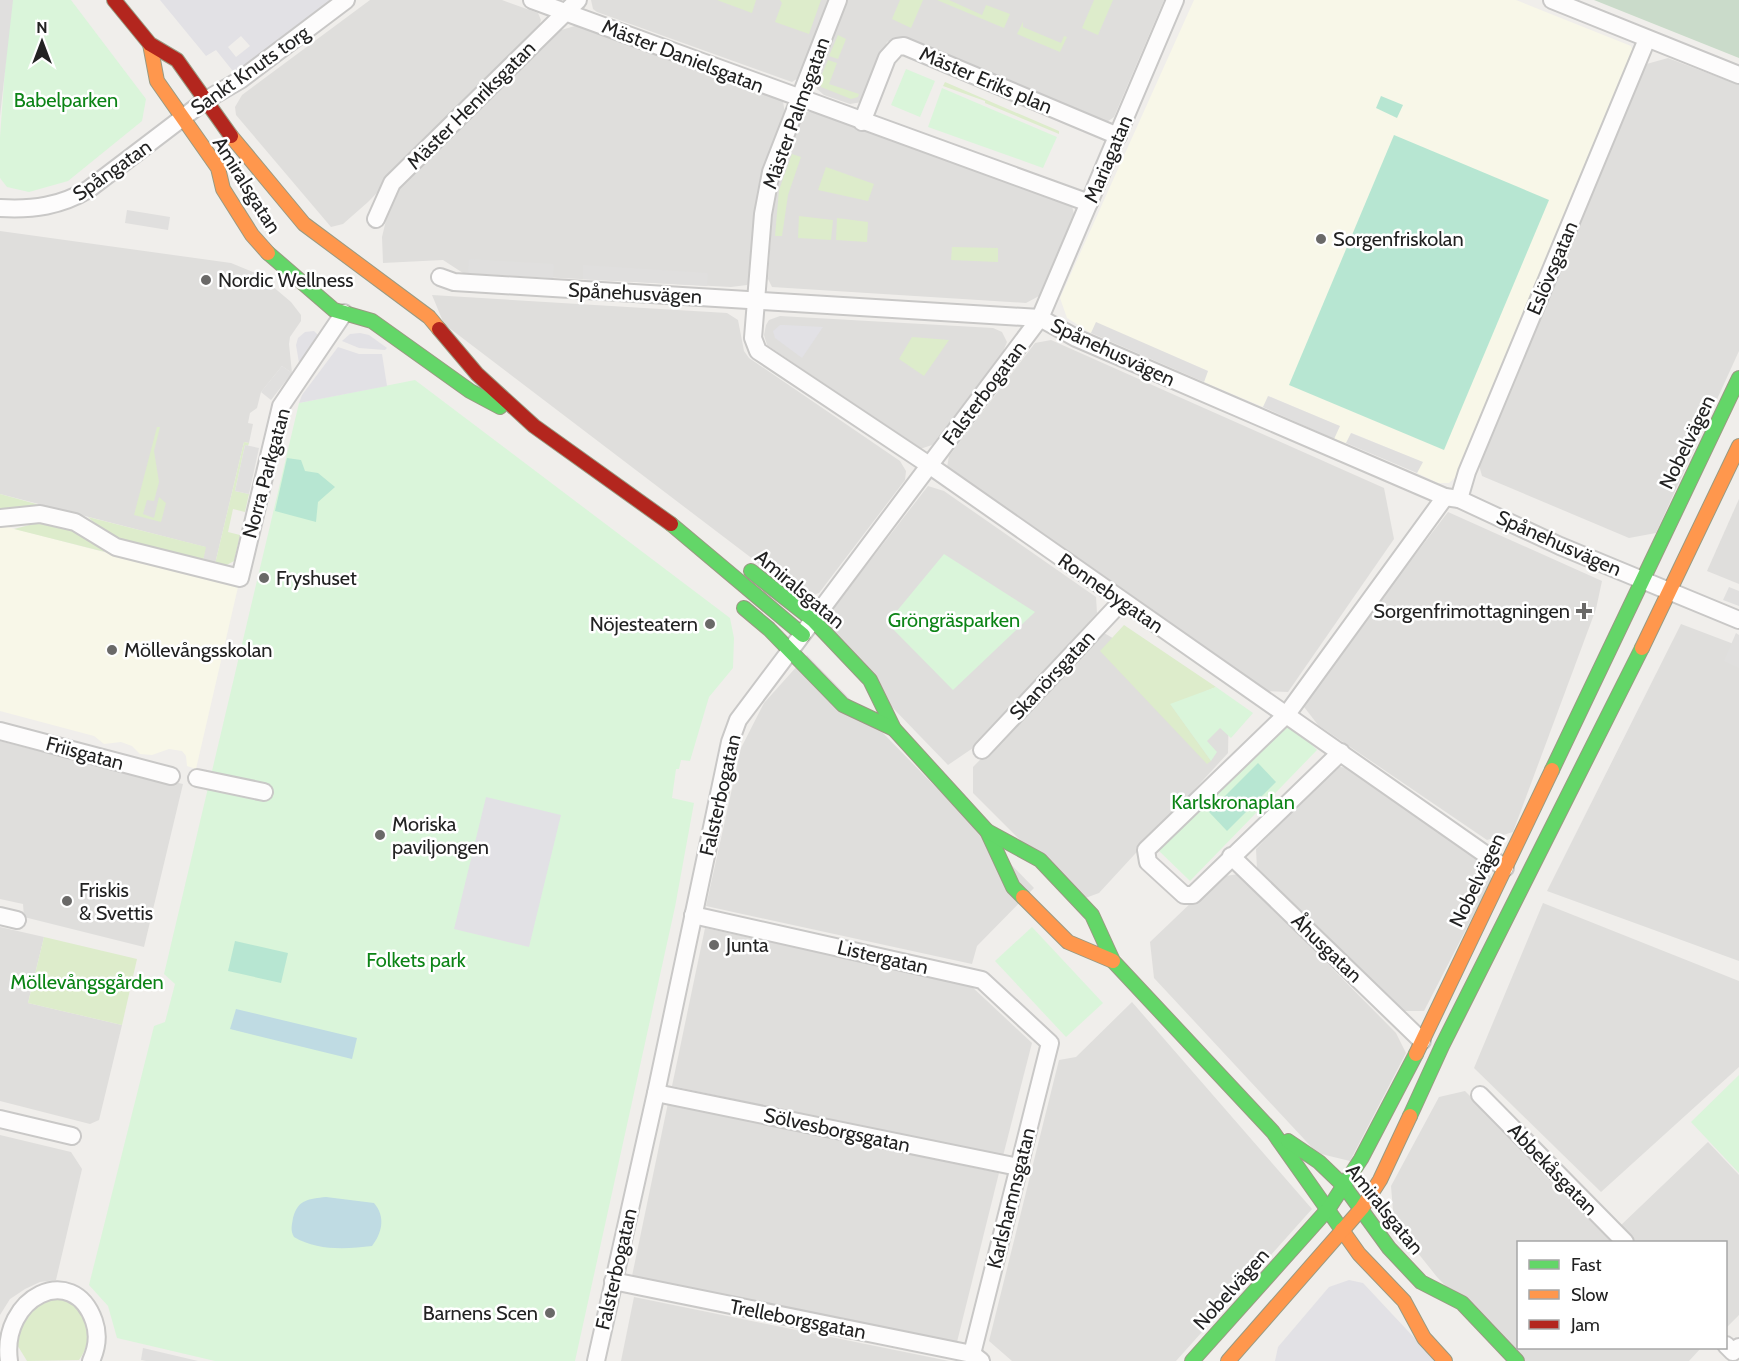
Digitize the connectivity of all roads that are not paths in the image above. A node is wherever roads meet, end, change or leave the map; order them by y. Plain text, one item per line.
1 (114, 0) edge
2 (346, 0) edge
3 (532, 0) edge
4 (838, 0) edge
5 (1174, 0) edge
6 (1552, 0) edge
7 (572, 6) edge
8 (1647, 39) junction
9 (150, 44) junction
10 (1739, 75) edge
11 (206, 100) junction
12 (801, 100) junction
13 (182, 118) junction
14 (862, 122) junction
15 (1118, 136) junction
16 (1089, 203) junction
17 (0, 208) edge
18 (376, 219) dead end
19 (440, 277) dead end
20 (756, 300) junction
21 (344, 313) junction
22 (1040, 318) junction
23 (1739, 378) edge
24 (534, 426) junction
25 (1739, 446) edge
26 (929, 465) junction
27 (1452, 498) junction
28 (0, 518) edge
29 (679, 530) junction
30 (1643, 580) junction
31 (1669, 592) junction
32 (1122, 601) junction
33 (813, 620) junction
34 (1739, 620) edge
35 (803, 635) junction
36 (790, 652) junction
37 (1287, 714) junction
38 (894, 729) junction
39 (0, 731) edge
40 (982, 750) dead end
41 (1341, 752) junction
42 (171, 776) dead end
43 (197, 778) dead end
44 (264, 792) dead end
45 (987, 831) junction
46 (1231, 856) junction
47 (1505, 868) junction
48 (693, 915) junction
49 (0, 916) edge
50 (17, 920) dead end
51 (1113, 961) junction
52 (1422, 1041) junction
53 (1050, 1043) joint
54 (656, 1093) junction
55 (1480, 1095) dead end
56 (0, 1119) edge
57 (1273, 1132) junction
58 (72, 1136) dead end
59 (1018, 1167) junction
60 (1344, 1186) junction
61 (1329, 1208) junction
62 (1362, 1208) junction
63 (1344, 1230) junction
64 (1624, 1241) edge
65 (614, 1281) junction
66 (2, 1331) edge
67 (976, 1357) edge
68 (97, 1360) edge
69 (9, 1361) edge
70 (596, 1361) edge
71 (1192, 1361) edge
72 (1228, 1361) edge
73 (1445, 1361) edge
74 (1517, 1361) edge

1 - 9 main road, Amiralsgatan
2 - 11 street, Sankt Knuts torg
3 - 7 street, Mäster Danielsgatan
4 - 12 street, Mäster Palmsgatan
5 - 15 street, Mariagatan
6 - 8 street
7 - 12 street, Mäster Danielsgatan
7 - 18 street, Mäster Henriksgatan
8 - 10 street
8 - 27 street, Eslövsgatan
9 - 11 main road, Amiralsgatan
9 - 13 main road, Amiralsgatan
11 - 13 street, Sankt Knuts torg
11 - 24 main road, Amiralsgatan
12 - 14 street
12 - 20 street, Mäster Palmsgatan
13 - 17 street, Spångatan
13 - 21 main road, Amiralsgatan
14 - 15 street, Mäster Eriks plan
14 - 16 street
15 - 16 street, Mariagatan
16 - 22 street, Mariagatan
19 - 20 street, Spånehusvägen
20 - 22 street, Spånehusvägen
20 - 26 street, Ronnebygatan
21 - 24 main road, Amiralsgatan
21 - 28 street, Norra Parkgatan
22 - 26 street, Falsterbogatan
22 - 27 street, Spånehusvägen
23 - 30 main road, Nobelvägen
24 - 29 main road, Amiralsgatan
25 - 31 main road
26 - 32 street, Ronnebygatan
26 - 33 street, Falsterbogatan
27 - 30 street, Spånehusvägen
27 - 37 street, Eslövsgatan
29 - 33 main road, Amiralsgatan
29 - 35 main road, Amiralsgatan
29 - 36 main road, Amiralsgatan
30 - 31 street, Spånehusvägen
30 - 47 main road, Nobelvägen
31 - 34 street, Spånehusvägen
31 - 62 main road
32 - 37 street, Ronnebygatan
32 - 40 street, Skanörsgatan
33 - 35 street, Falsterbogatan
33 - 38 main road, Amiralsgatan
35 - 36 street, Falsterbogatan
36 - 38 main road, Amiralsgatan
36 - 48 street, Falsterbogatan
37 - 41 street, Ronnebygatan
37 - 46 street
38 - 45 main road, Amiralsgatan
39 - 42 street, Friisgatan
41 - 46 street
41 - 47 street, Ronnebygatan
43 - 44 street
45 - 51 main road, Amiralsgatan
45 - 51 main road, Amiralsgatan
46 - 52 street, Åhusgatan
47 - 52 main road, Nobelvägen
48 - 53 street, Listergatan
48 - 54 street, Falsterbogatan
49 - 50 street
51 - 57 main road, Amiralsgatan
52 - 60 main road, Nobelvägen
53 - 59 street, Karlshamnsgatan
54 - 59 street, Sölvesborgsgatan
54 - 65 street, Falsterbogatan
55 - 64 street, Abbekåsgatan
56 - 58 street
57 - 60 main road, Amiralsgatan
57 - 61 main road, Amiralsgatan
59 - 67 street, Karlshamnsgatan
60 - 61 main road, Nobelvägen
60 - 62 main road, Amiralsgatan
61 - 63 main road, Amiralsgatan
61 - 71 main road, Nobelvägen
62 - 63 main road
62 - 74 main road, Amiralsgatan
63 - 72 main road
63 - 73 main road, Amiralsgatan
65 - 67 street, Trelleborgsgatan
65 - 70 street, Falsterbogatan
66 - 68 street
66 - 69 street

